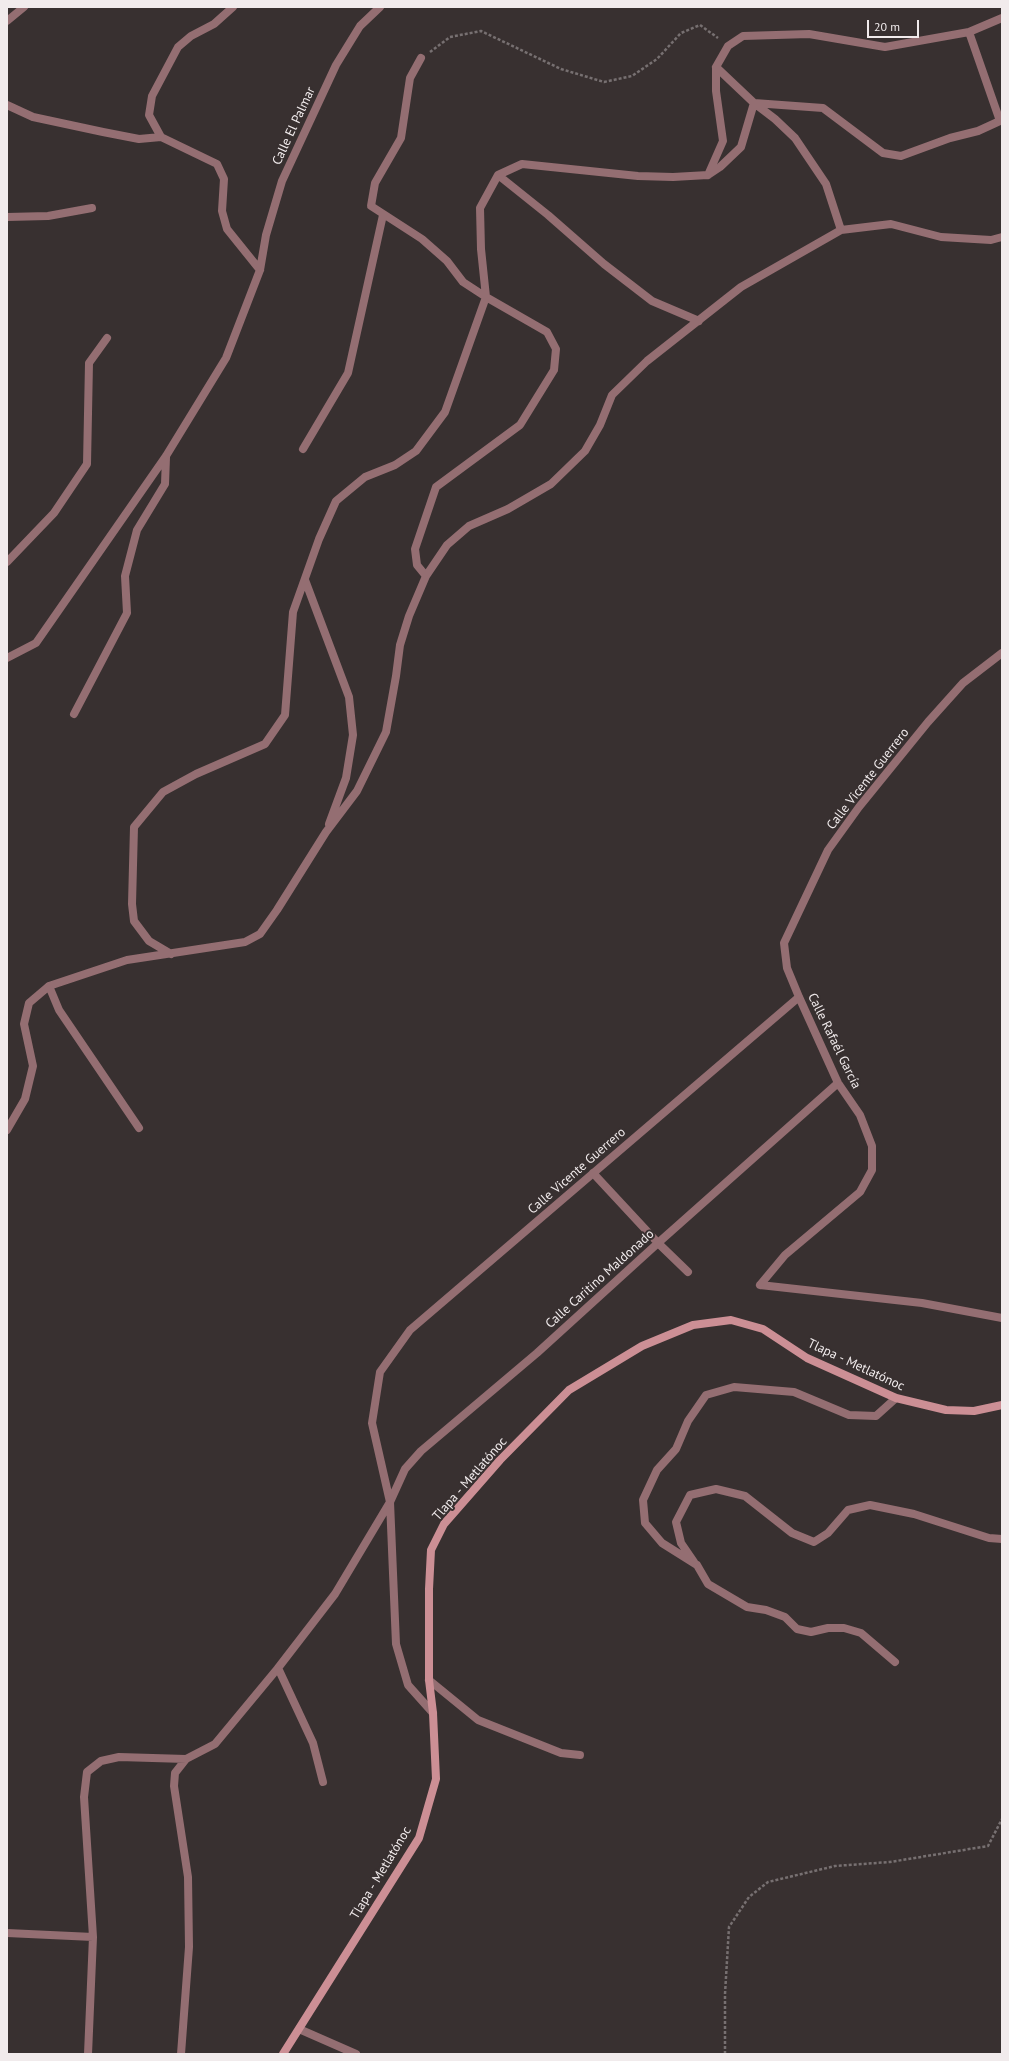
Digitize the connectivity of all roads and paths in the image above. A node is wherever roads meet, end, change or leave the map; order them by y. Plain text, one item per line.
1 (24, 7) edge
2 (233, 7) edge
3 (380, 7) edge
4 (1002, 18) edge
5 (7, 21) edge
6 (969, 32) junction
7 (728, 46) junction
8 (421, 58) joint
9 (716, 67) junction
10 (754, 103) junction
11 (7, 105) edge
12 (1001, 121) edge
13 (161, 137) junction
14 (498, 175) junction
15 (708, 175) junction
16 (92, 208) dead end
17 (383, 215) junction
18 (7, 217) edge
19 (840, 230) junction
20 (1002, 237) edge
21 (260, 270) junction
22 (486, 298) junction
23 (698, 321) junction
24 (107, 338) dead end
25 (303, 449) dead end
26 (166, 456) junction
27 (7, 562) edge
28 (426, 576) junction
29 (305, 580) junction
30 (1002, 653) edge
31 (7, 658) edge
32 (74, 714) dead end
33 (326, 832) junction
34 (784, 943) joint
35 (171, 954) junction
36 (49, 986) junction
37 (799, 997) junction
38 (838, 1083) junction
39 (139, 1128) dead end
40 (7, 1130) edge
41 (593, 1173) junction
42 (658, 1242) junction
43 (688, 1272) dead end
44 (1002, 1318) edge
45 (896, 1398) junction
46 (1002, 1405) edge
47 (390, 1502) junction
48 (1002, 1539) edge
49 (697, 1565) junction
50 (895, 1662) dead end
51 (278, 1668) junction
52 (429, 1680) junction
53 (433, 1713) junction
54 (580, 1755) dead end
55 (186, 1759) junction
56 (323, 1782) dead end
57 (1002, 1819) edge
58 (7, 1933) edge
59 (93, 1937) junction
60 (299, 2029) junction
61 (88, 2054) edge
62 (181, 2054) edge
63 (283, 2054) edge
64 (356, 2054) edge
65 (725, 2054) edge

1 - 5 street
2 - 13 street
3 - 21 street, Calle El Palmar
4 - 6 street
6 - 7 street
6 - 12 street
7 - 8 path
7 - 9 street
8 - 17 street
9 - 10 street
9 - 15 street
10 - 12 street
10 - 15 street
10 - 19 street
11 - 13 street
13 - 21 street
14 - 15 street
14 - 22 street
14 - 23 street
16 - 18 street
17 - 22 street
17 - 25 street
19 - 20 street
19 - 23 street
21 - 26 street, Calle El Palmar
22 - 28 street
22 - 29 street
23 - 28 street
24 - 27 street
26 - 31 street, Calle El Palmar
26 - 32 street
28 - 33 street
29 - 33 street
29 - 35 street
30 - 34 street, Calle Vicente Guerrero
33 - 35 street
34 - 37 street, Calle Rafaél García
35 - 36 street
36 - 39 street
36 - 40 street
37 - 38 street, Calle Rafaél García
37 - 41 street, Calle Vicente Guerrero
38 - 42 street, Calle Caritino Maldonado
38 - 44 street, Calle Rafaél García
41 - 42 street
41 - 47 street, Calle Vicente Guerrero
42 - 43 street
42 - 47 street, Calle Caritino Maldonado
45 - 46 main road, Tlapa - Metlatónoc
45 - 49 street
45 - 52 main road, Tlapa - Metlatónoc
47 - 51 street, Calle Caritino Maldonado
47 - 53 street
48 - 49 street
49 - 50 street
51 - 55 street, Calle Caritino Maldonado
51 - 56 street
52 - 53 main road, Tlapa - Metlatónoc
52 - 54 street
53 - 60 main road, Tlapa - Metlatónoc
55 - 59 street
55 - 62 street
57 - 65 path
58 - 59 street
59 - 61 street
60 - 63 main road, Tlapa - Metlatónoc
60 - 64 street

